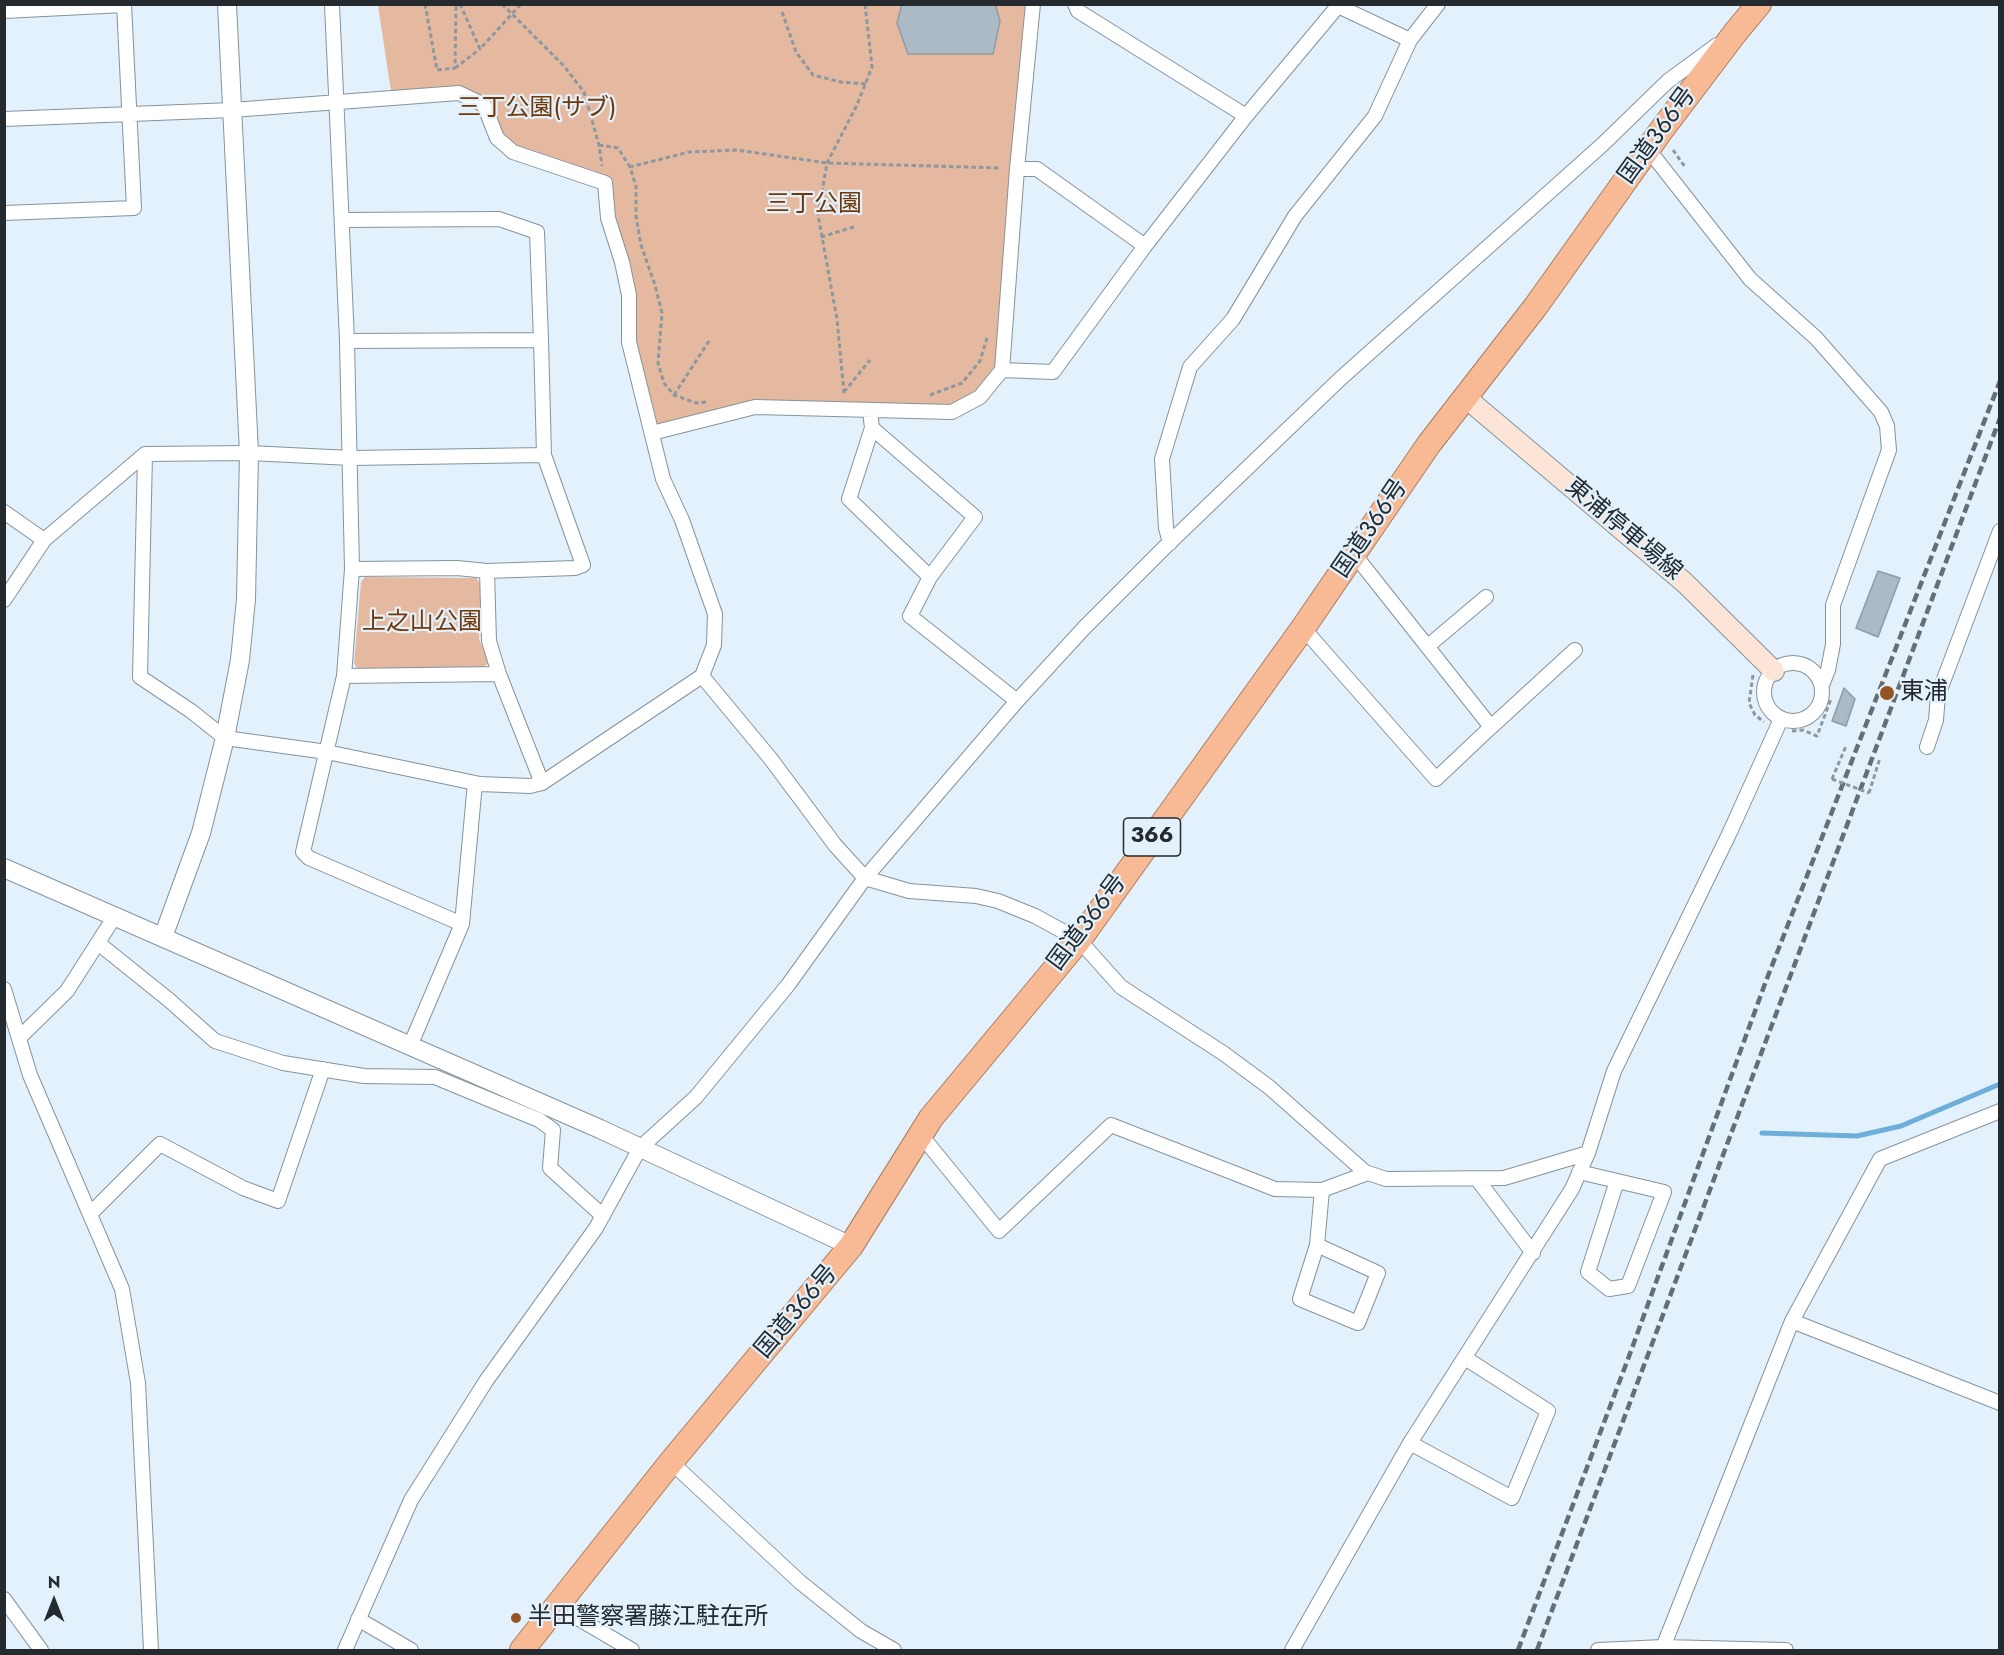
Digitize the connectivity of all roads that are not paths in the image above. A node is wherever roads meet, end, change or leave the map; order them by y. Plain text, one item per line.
1 (227, 4) edge
2 (332, 4) edge
3 (1033, 4) edge
4 (1075, 4) edge
5 (1438, 4) edge
6 (1759, 4) edge
7 (124, 5) edge
8 (4, 11) edge
9 (1735, 33) junction
10 (1410, 40) junction
11 (337, 104) junction
12 (232, 110) junction
13 (130, 114) junction
14 (1246, 116) junction
15 (4, 119) edge
16 (1654, 140) junction
17 (1017, 169) junction
18 (4, 213) edge
19 (342, 220) junction
20 (1145, 246) junction
21 (542, 340) junction
22 (347, 341) junction
23 (1002, 370) junction
24 (1465, 397) junction
25 (870, 411) junction
26 (872, 428) junction
27 (652, 433) junction
28 (249, 453) junction
29 (145, 454) junction
30 (544, 455) junction
31 (351, 458) junction
32 (4, 512) edge
33 (2000, 531) edge
34 (44, 540) junction
35 (1170, 543) junction
36 (1354, 554) junction
37 (352, 569) junction
38 (487, 571) junction
39 (930, 577) junction
40 (1486, 597) dead end
41 (4, 600) edge
42 (1303, 628) junction
43 (1428, 646) junction
44 (1575, 650) dead end
45 (1774, 671) junction
46 (499, 674) junction
47 (344, 676) junction
48 (702, 676) junction
49 (1822, 685) junction
50 (1017, 700) junction
51 (1779, 725) junction
52 (1491, 726) junction
53 (225, 738) junction
54 (1927, 747) dead end
55 (327, 752) junction
56 (475, 783) junction
57 (542, 783) junction
58 (4, 868) edge
59 (865, 878) junction
60 (115, 916) junction
61 (462, 924) junction
62 (163, 937) junction
63 (1078, 939) junction
64 (98, 943) junction
65 (4, 989) edge
66 (19, 1038) junction
67 (410, 1046) junction
68 (323, 1069) junction
69 (2000, 1112) edge
70 (921, 1135) junction
71 (640, 1148) junction
72 (1588, 1152) junction
73 (1579, 1172) junction
74 (1368, 1173) junction
75 (1477, 1179) junction
76 (1617, 1181) junction
77 (1322, 1190) junction
78 (90, 1214) junction
79 (603, 1216) junction
80 (1317, 1245) junction
81 (851, 1246) junction
82 (1533, 1253) junction
83 (1792, 1321) junction
84 (1465, 1358) junction
85 (2000, 1403) edge
86 (1410, 1443) junction
87 (671, 1462) junction
88 (4, 1599) edge
89 (557, 1606) junction
90 (358, 1619) junction
91 (1662, 1649) edge
92 (42, 1650) edge
93 (151, 1650) edge
94 (345, 1650) edge
95 (411, 1650) edge
96 (522, 1650) edge
97 (632, 1650) edge
98 (894, 1650) edge
99 (1292, 1650) edge
100 (1598, 1650) edge
101 (1786, 1650) edge

1 - 12 street
2 - 11 street
3 - 17 street
4 - 14 street
5 - 10 street
6 - 9 highway, 国道366号 / 366
7 - 8 street
7 - 13 street
9 - 16 highway, 国道366号 / 366
9 - 35 street
10 - 14 street
10 - 35 street
11 - 12 street
11 - 19 street
11 - 27 street
12 - 13 street
12 - 28 street
13 - 15 street
13 - 18 street
14 - 20 street
16 - 24 highway, 国道366号 / 366
16 - 49 street
17 - 20 street
17 - 23 street
19 - 21 street
19 - 22 street
20 - 23 street
21 - 22 street
21 - 30 street
22 - 31 street
23 - 25 street
24 - 36 highway, 国道366号 / 366
24 - 45 main road, 東浦停車場線
25 - 26 street
25 - 27 street
26 - 39 street
26 - 39 street
27 - 48 street
28 - 29 street
28 - 31 street
28 - 53 street
29 - 34 street
29 - 53 street
30 - 31 street
30 - 38 street
31 - 37 street
32 - 34 street
33 - 54 street
34 - 41 street
35 - 50 street
36 - 42 highway, 国道366号 / 366
36 - 43 street
37 - 38 street
37 - 47 street
38 - 46 street
39 - 50 street
40 - 43 street
42 - 52 street
42 - 63 highway, 国道366号 / 366
43 - 52 street
44 - 52 street
45 - 49 street
45 - 51 street
46 - 47 street
46 - 57 street
47 - 55 street
48 - 57 street
48 - 59 street
49 - 51 street
50 - 59 street
51 - 72 street
53 - 55 street
53 - 62 street
55 - 56 street
55 - 61 street
56 - 57 street
56 - 61 street
58 - 60 street
59 - 63 street
59 - 71 street
60 - 62 street
60 - 64 street
61 - 67 street
62 - 67 street
63 - 70 highway, 国道366号 / 366
63 - 74 street
64 - 66 street
64 - 68 street
65 - 66 street
66 - 78 street
67 - 71 street
68 - 78 street
68 - 79 street
69 - 83 street
70 - 77 street
70 - 81 highway, 国道366号 / 366
71 - 79 street
71 - 81 street
72 - 73 street
72 - 75 street
73 - 76 street
73 - 82 street
74 - 75 street
74 - 77 street
75 - 82 street
76 - 76 street
77 - 80 street
78 - 93 street
79 - 90 street
80 - 80 street
81 - 87 highway, 国道366号 / 366
82 - 84 street
83 - 85 street
83 - 91 street
84 - 86 street
84 - 86 street
86 - 99 street
87 - 89 highway, 国道366号 / 366
87 - 98 street
88 - 92 street
89 - 96 highway, 国道366号 / 366
89 - 97 street
90 - 94 street
90 - 95 street
91 - 100 street
91 - 101 street

